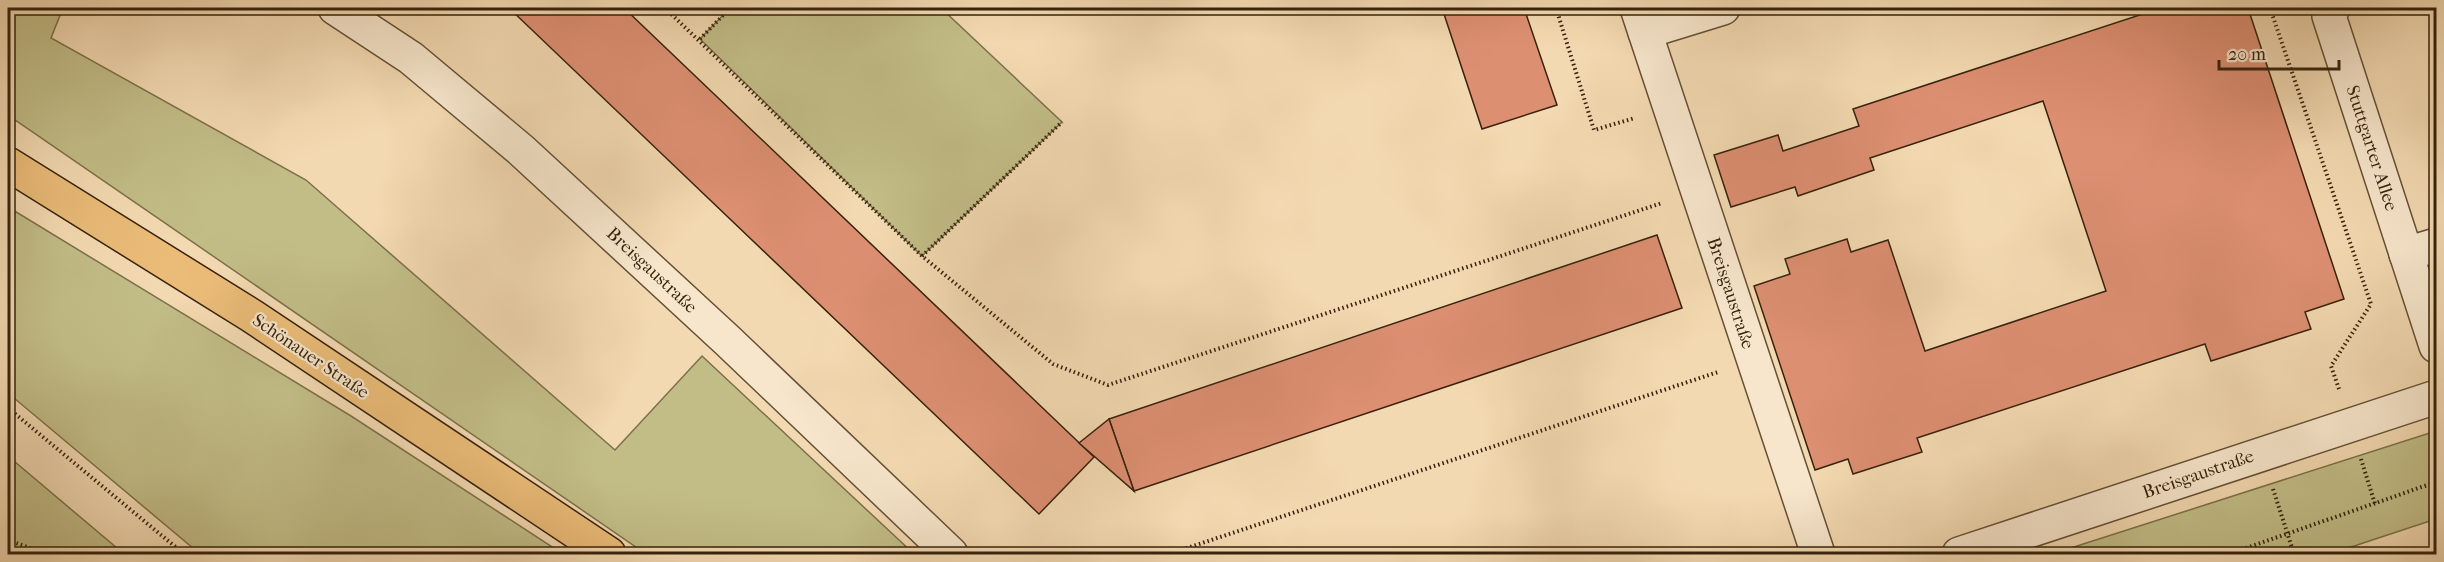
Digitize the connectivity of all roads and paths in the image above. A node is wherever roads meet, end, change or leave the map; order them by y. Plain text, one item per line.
1 (335, 8) edge
2 (665, 8) edge
3 (730, 8) edge
4 (1556, 8) edge
5 (1723, 8) edge
6 (2270, 8) edge
7 (2333, 8) edge
8 (1641, 20) edge
9 (700, 39) junction
10 (1670, 107) junction
11 (1062, 122) dead end
12 (8, 164) edge
13 (1698, 192) junction
14 (2421, 249) edge
15 (922, 256) junction
16 (2435, 342) edge
17 (1754, 361) junction
18 (2436, 397) edge
19 (8, 408) edge
20 (2350, 424) junction
21 (2261, 453) junction
22 (2436, 482) edge
23 (2375, 504) junction
24 (2288, 534) junction
25 (8, 540) edge
26 (46, 555) edge
27 (184, 555) edge
28 (609, 555) edge
29 (951, 555) edge
30 (1169, 555) edge
31 (1818, 555) edge
32 (1959, 555) edge
33 (2229, 555) edge
34 (2294, 555) edge

1 - 29 street, Breisgaustraße
2 - 9 path
3 - 9 path
4 - 10 path
5 - 8 street, Breisgaustraße
6 - 20 path
7 - 14 street, Stuttgarter Allee
8 - 10 street, Breisgaustraße
9 - 15 path
10 - 13 street, Breisgaustraße
11 - 15 path
12 - 28 main road, Schönauer Straße
13 - 15 path
13 - 17 street, Breisgaustraße
14 - 16 street, Stuttgarter Allee
17 - 30 path
17 - 31 street, Breisgaustraße
18 - 20 street, Breisgaustraße
19 - 27 path
20 - 21 street, Breisgaustraße
20 - 23 path
21 - 24 path
21 - 32 street, Breisgaustraße
22 - 23 path
23 - 24 path
24 - 33 path
24 - 34 path
25 - 26 path

